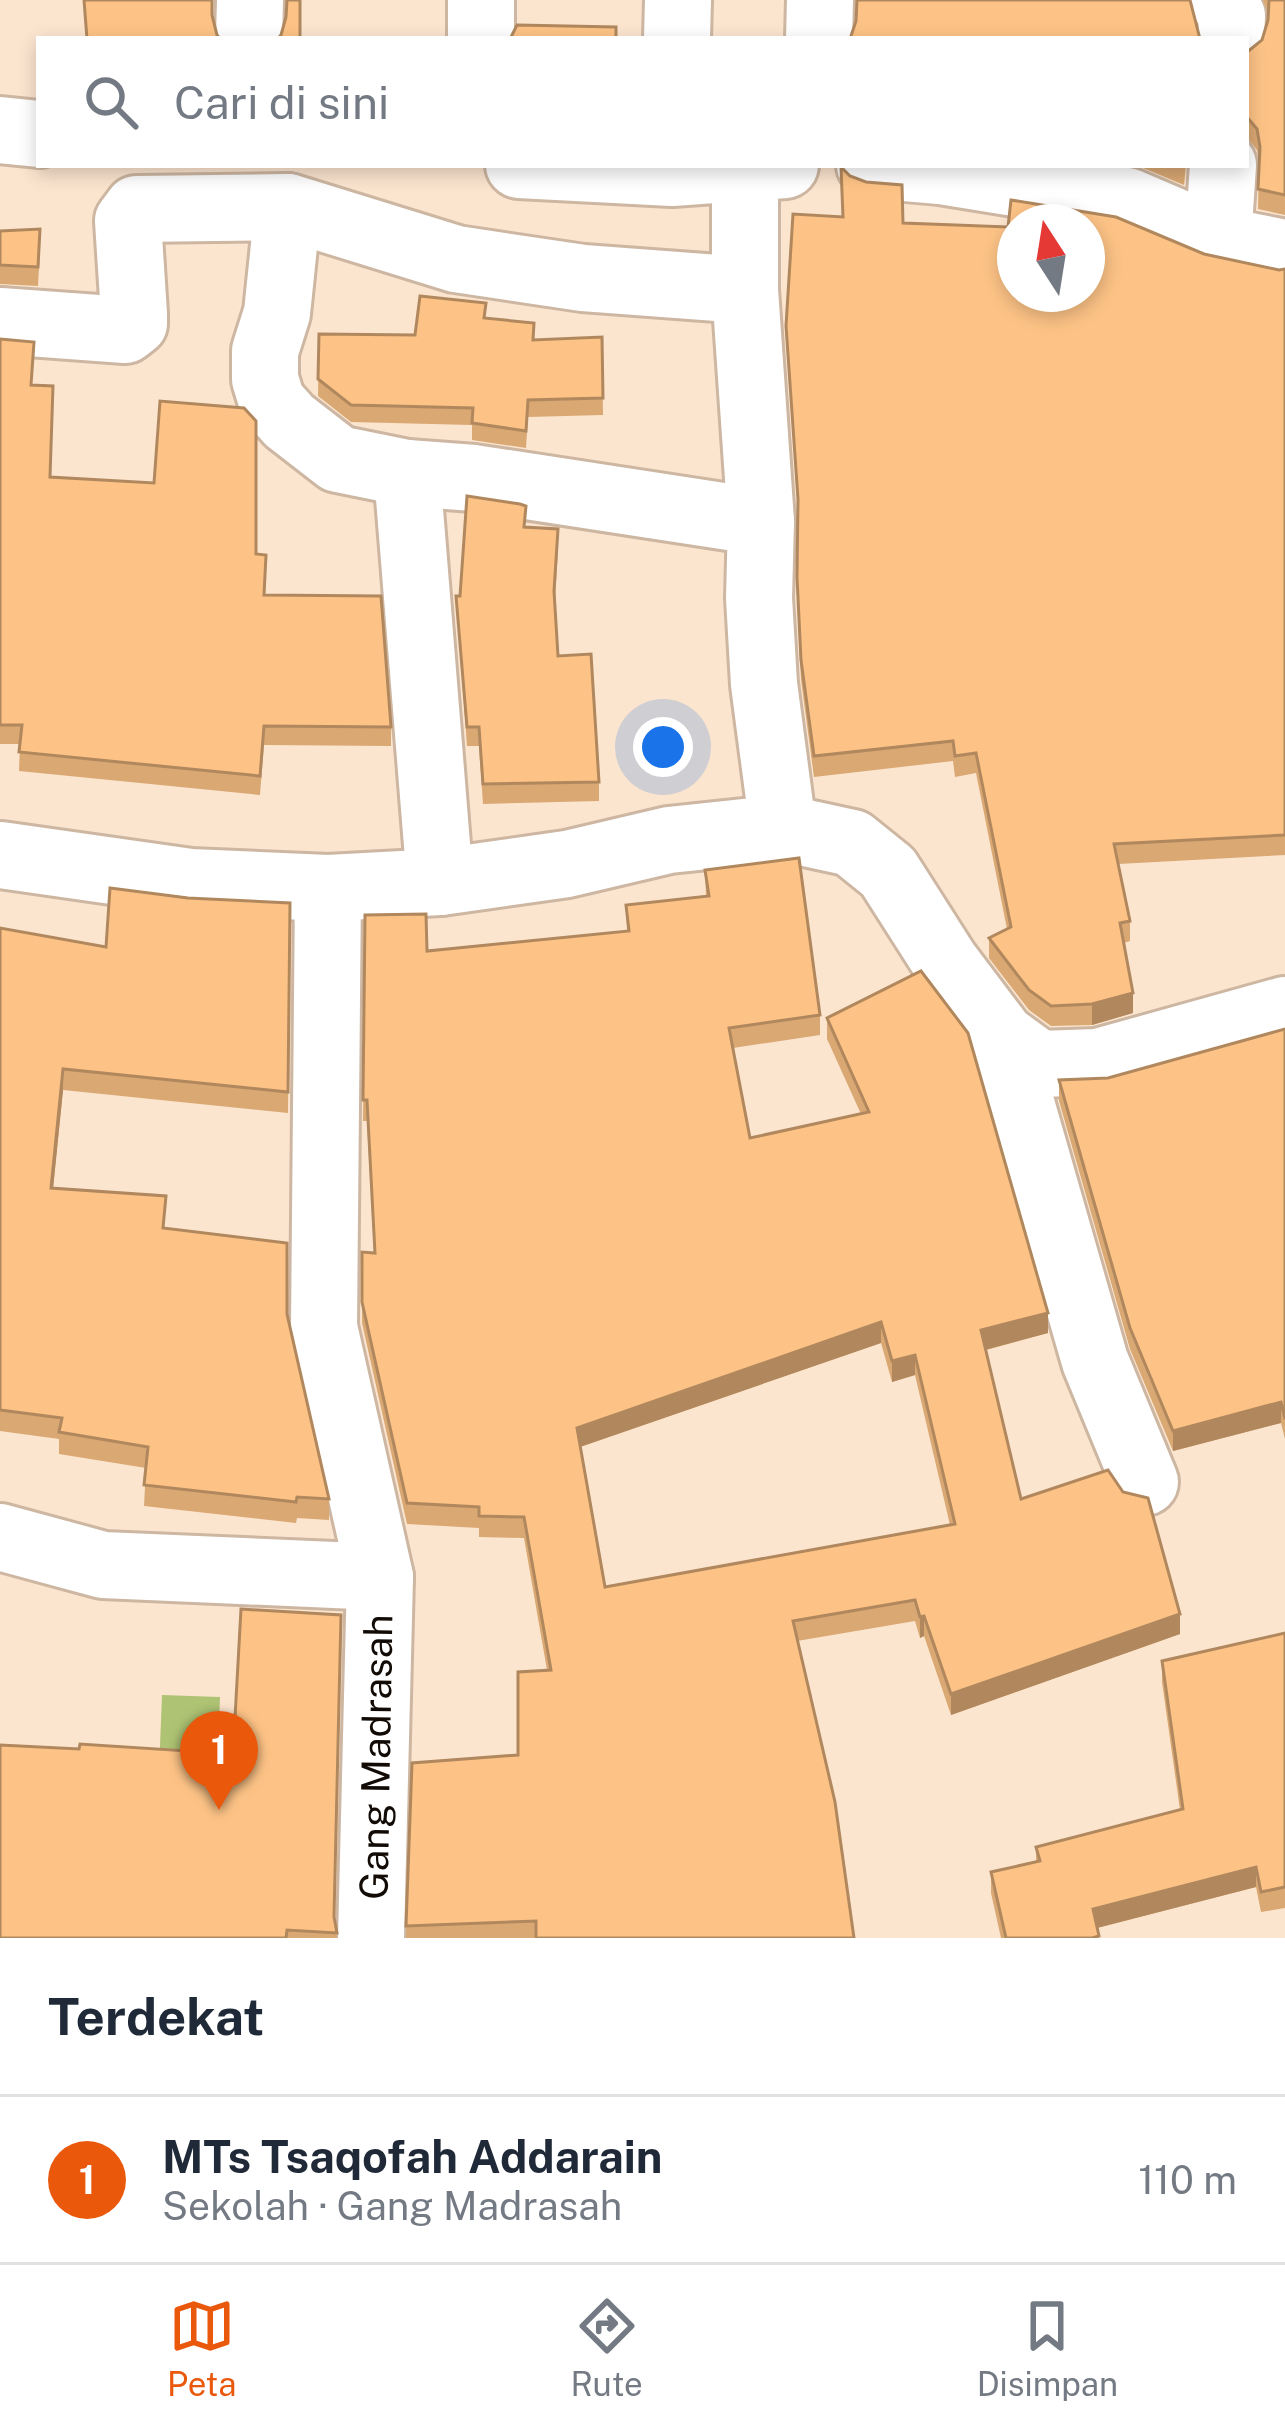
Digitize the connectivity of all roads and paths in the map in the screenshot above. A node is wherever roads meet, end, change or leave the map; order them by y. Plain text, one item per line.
1 (250, 0) edge
2 (481, 0) edge
3 (678, 0) edge
4 (820, 0) edge
5 (1223, 0) edge
6 (249, 36) edge
7 (481, 36) edge
8 (677, 36) edge
9 (819, 36) edge
10 (1231, 36) edge
11 (0, 130) edge
12 (36, 134) edge
13 (634, 168) edge
14 (765, 168) edge
15 (905, 168) edge
16 (1223, 168) edge
17 (672, 169) edge
18 (288, 207) junction
19 (1218, 240) junction
20 (1285, 254) edge
21 (745, 290) junction
22 (0, 321) edge
23 (407, 473) junction
24 (761, 523) junction
25 (783, 827) junction
26 (0, 855) edge
27 (440, 882) junction
28 (328, 888) junction
29 (1285, 1010) edge
30 (1002, 1037) junction
31 (1144, 1482) dead end
32 (0, 1537) edge
33 (380, 1577) junction
34 (371, 1938) edge

1 - 6 street
2 - 7 street
3 - 8 street
4 - 9 street
5 - 10 street
11 - 12 street
13 - 17 street
14 - 17 street
14 - 21 street
15 - 19 street
16 - 19 street
18 - 21 street
18 - 22 street
18 - 23 street
19 - 20 street
21 - 24 street
23 - 24 street
23 - 27 street
24 - 25 street
25 - 27 street
25 - 30 street
26 - 28 street
27 - 28 street
28 - 33 street, Gang Madrasah
29 - 30 street
30 - 31 street
32 - 33 street
33 - 34 street, Gang Madrasah

